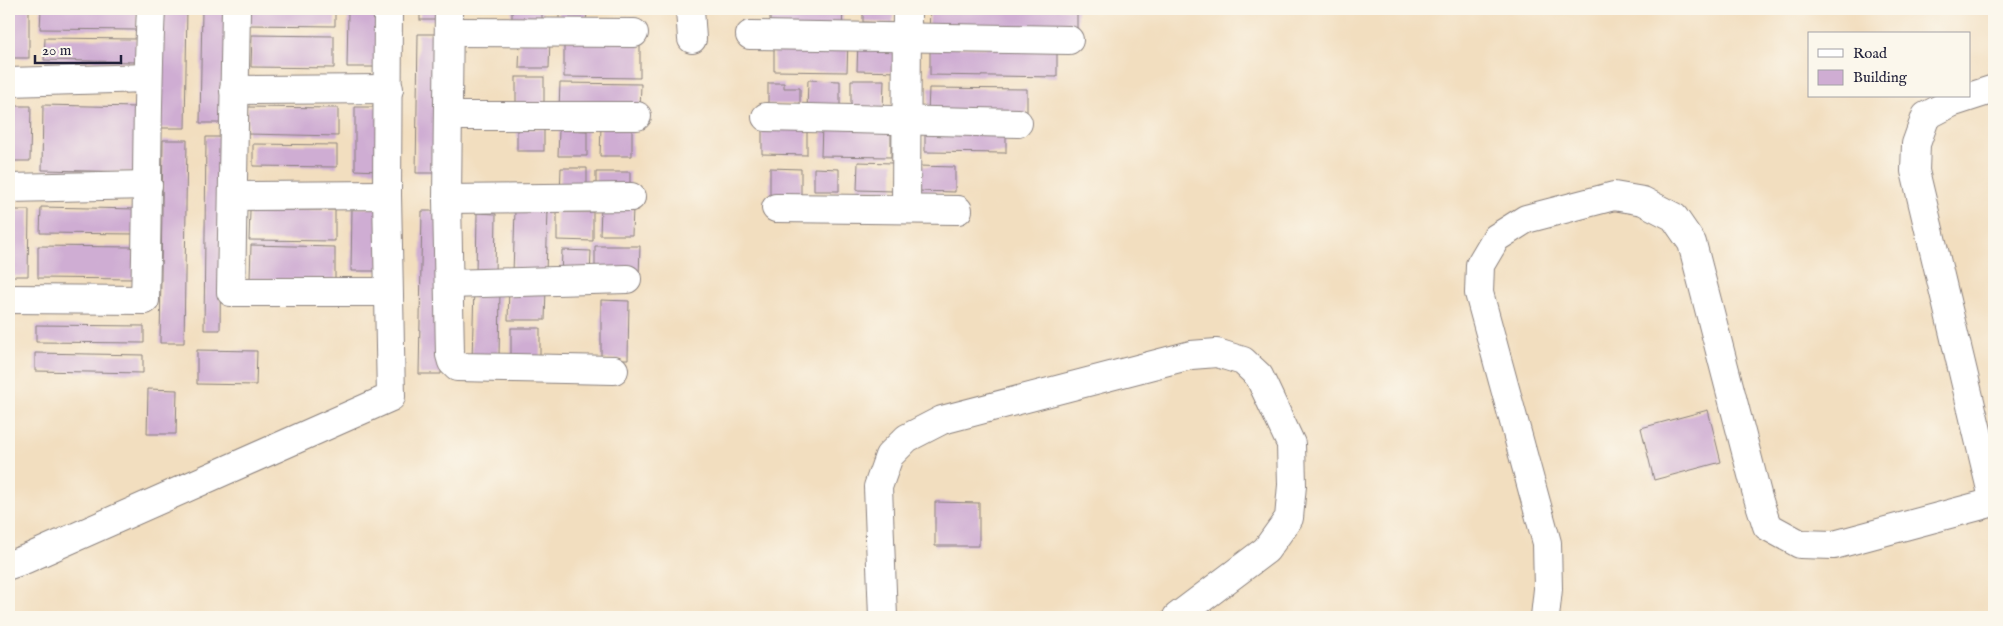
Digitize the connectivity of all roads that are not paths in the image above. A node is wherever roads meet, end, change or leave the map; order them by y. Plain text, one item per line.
1 (151, 9) edge
2 (236, 9) edge
3 (388, 9) edge
4 (690, 9) edge
5 (907, 9) edge
6 (449, 20) edge
7 (634, 33) dead end
8 (750, 35) dead end
9 (907, 36) junction
10 (692, 39) dead end
11 (1069, 40) dead end
12 (148, 78) junction
13 (9, 82) edge
14 (1994, 88) edge
15 (389, 89) junction
16 (234, 90) junction
17 (1970, 96) edge
18 (1963, 98) edge
19 (448, 116) junction
20 (636, 116) dead end
21 (766, 117) dead end
22 (906, 120) junction
23 (1018, 122) dead end
24 (148, 185) junction
25 (9, 188) edge
26 (387, 195) junction
27 (234, 196) junction
28 (631, 197) dead end
29 (447, 199) junction
30 (776, 208) dead end
31 (906, 209) junction
32 (958, 210) dead end
33 (626, 280) dead end
34 (449, 284) junction
35 (388, 292) junction
36 (9, 300) edge
37 (614, 370) dead end
38 (1994, 502) edge
39 (9, 564) edge
40 (883, 617) edge
41 (1178, 617) edge
42 (1545, 617) edge

1 - 12 street
2 - 16 street
3 - 15 street
4 - 10 street
5 - 9 street
6 - 7 street
6 - 19 street
8 - 9 street
9 - 11 street
9 - 22 street
12 - 13 street
12 - 24 street
14 - 17 street
15 - 16 street
15 - 26 street
16 - 27 street
18 - 38 street
19 - 20 street
19 - 29 street
21 - 22 street
22 - 23 street
22 - 31 street
24 - 25 street
24 - 36 street
26 - 27 street
26 - 35 street
27 - 35 street
28 - 29 street
29 - 34 street
30 - 31 street
31 - 32 street
33 - 34 street
34 - 37 street
35 - 39 street
38 - 42 street
40 - 41 street

